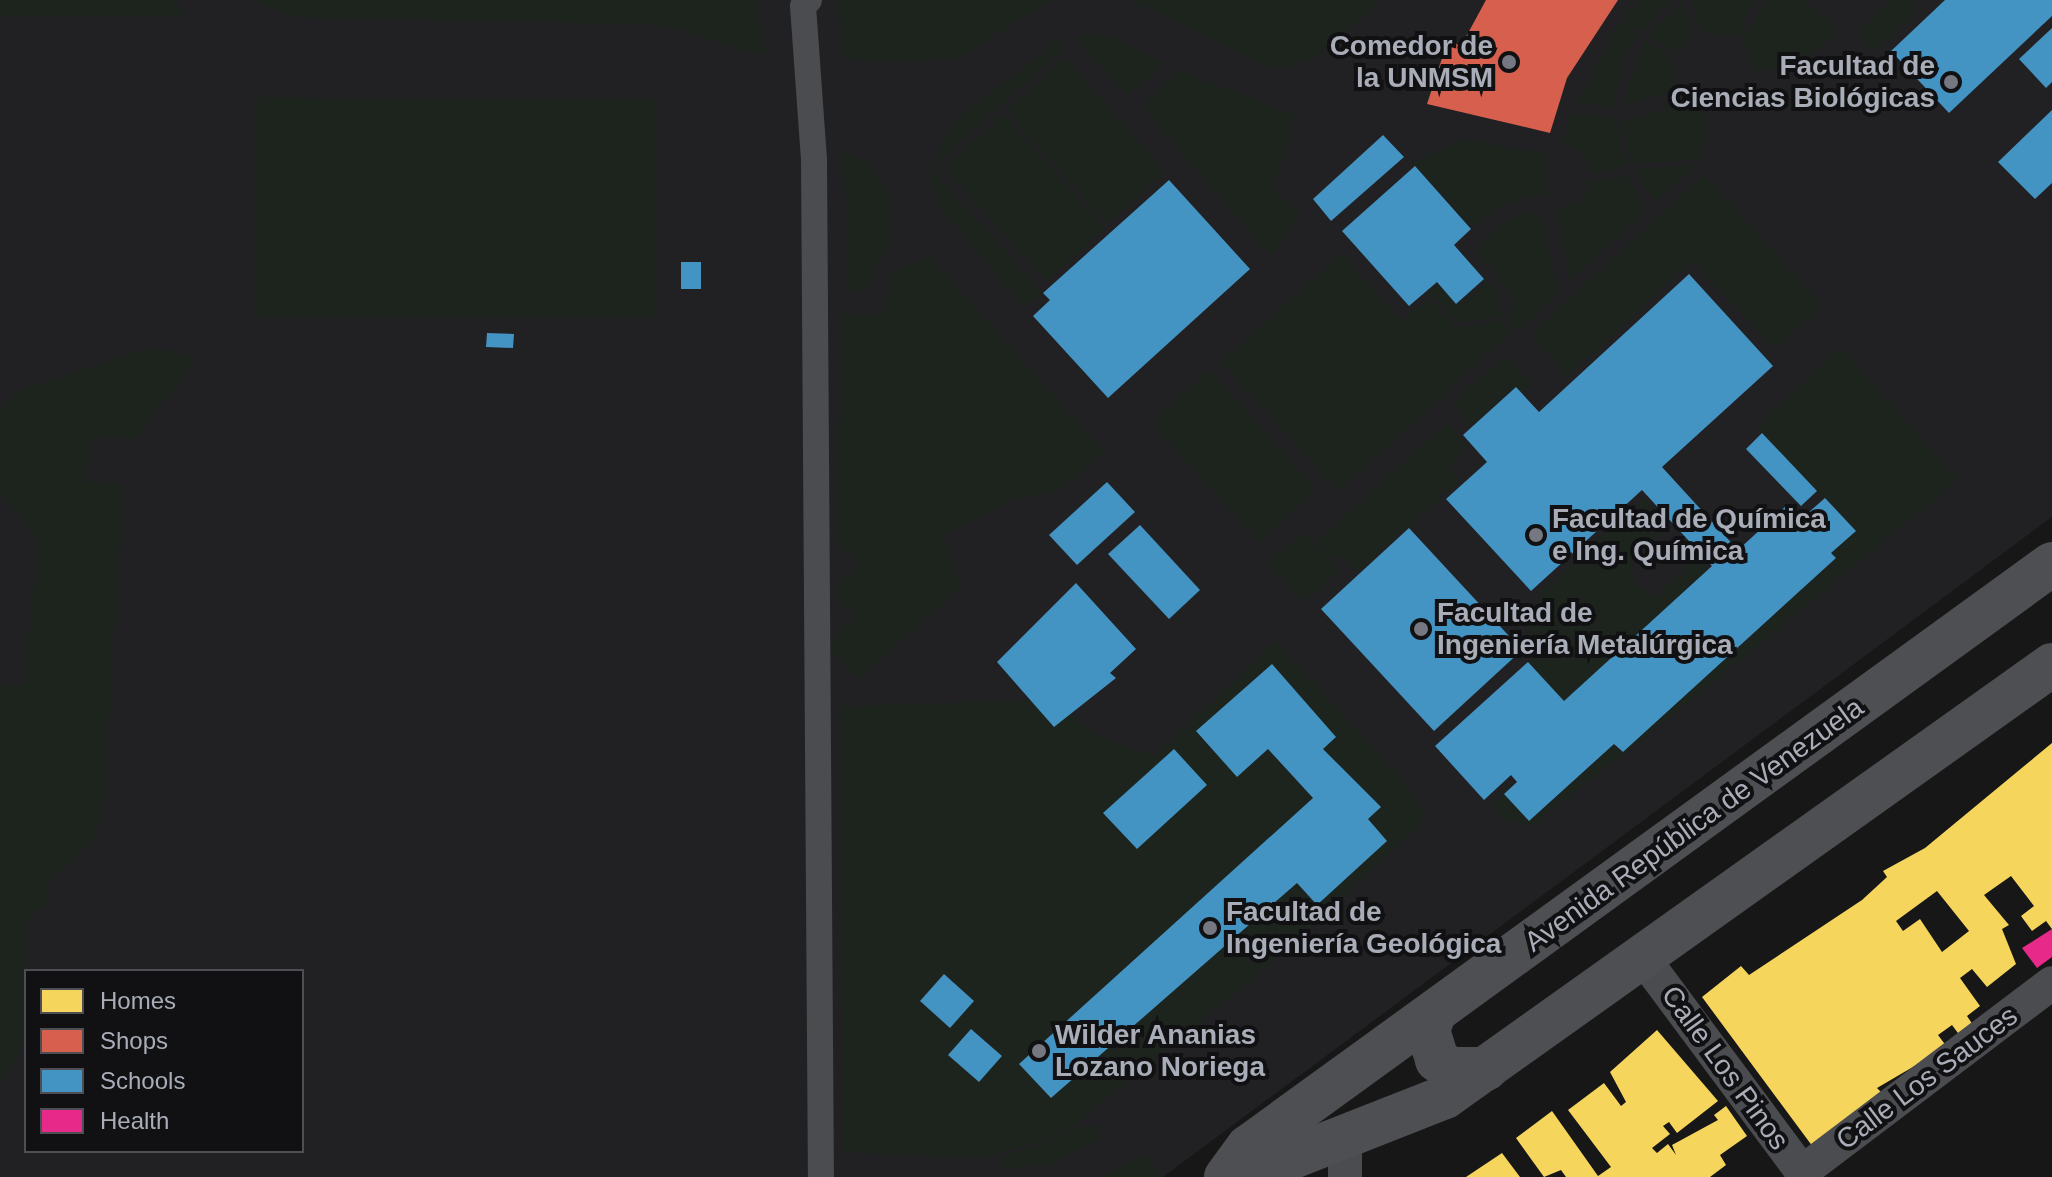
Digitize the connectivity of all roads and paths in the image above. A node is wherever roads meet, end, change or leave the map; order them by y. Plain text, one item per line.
1 (809, 0) edge
2 (2052, 564) edge
3 (2052, 665) edge
4 (1644, 959) junction
5 (2052, 983) edge
6 (1434, 1014) junction
7 (1486, 1069) junction
8 (1345, 1158) edge
9 (1804, 1174) edge
10 (821, 1177) edge
11 (1226, 1177) edge
12 (1242, 1177) edge

1 - 10 street
2 - 6 main road, Avenida República de Venezuela
3 - 4 main road
4 - 7 main road
4 - 9 street, Calle Los Pinos
5 - 9 street, Calle Los Sauces
6 - 7 main road
6 - 11 main road, Avenida República de Venezuela
7 - 8 main road
8 - 12 main road

